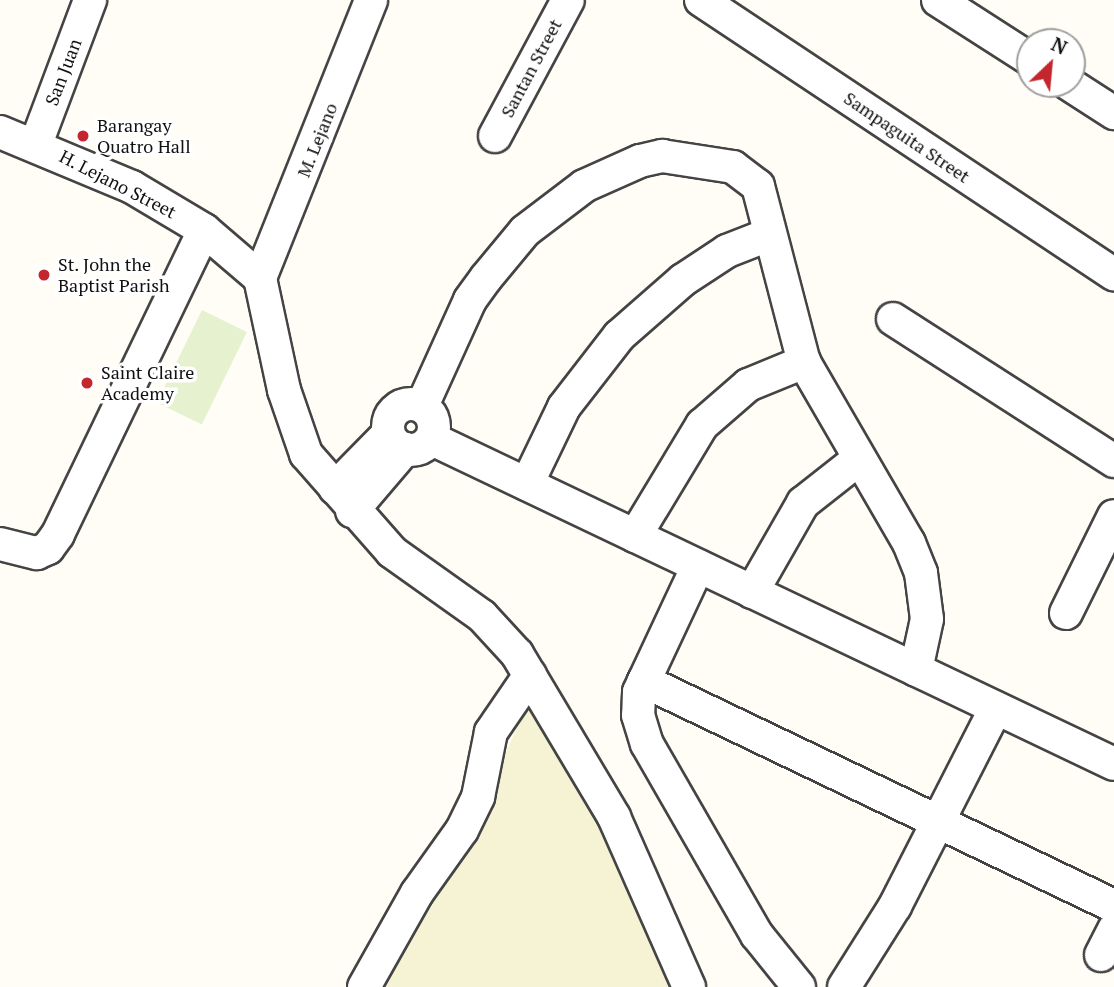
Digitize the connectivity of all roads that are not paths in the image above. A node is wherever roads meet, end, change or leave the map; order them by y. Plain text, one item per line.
1 (90, 0) edge
2 (372, 0) edge
3 (568, 0) edge
4 (701, 0) edge
5 (938, 0) edge
6 (1016, 50) edge
7 (1086, 95) edge
8 (1114, 113) edge
9 (0, 132) edge
10 (495, 136) dead end
11 (36, 144) junction
12 (204, 230) junction
13 (768, 235) junction
14 (1114, 274) edge
15 (260, 278) junction
16 (893, 319) dead end
17 (804, 362) junction
18 (422, 406) junction
19 (409, 440) junction
20 (859, 459) junction
21 (1114, 461) edge
22 (527, 484) junction
23 (344, 499) junction
24 (1114, 516) edge
25 (635, 536) junction
26 (0, 544) edge
27 (698, 565) junction
28 (752, 592) junction
29 (1066, 613) dead end
30 (916, 670) junction
31 (530, 675) junction
32 (644, 681) junction
33 (996, 708) junction
34 (1114, 764) edge
35 (938, 824) junction
36 (1114, 906) edge
37 (364, 987) edge
38 (689, 987) edge
39 (799, 987) edge
40 (844, 987) edge

1 - 11 street, San Juan
2 - 15 street, M. Lejano
3 - 10 street, Santan Street
4 - 14 street, Sampaguita Street
5 - 6 street
7 - 8 street
9 - 11 street, H. Lejano Street
11 - 12 street, H. Lejano Street
12 - 15 street, H. Lejano Street
12 - 26 street
13 - 17 street
13 - 18 street
13 - 22 street
15 - 23 street
16 - 21 street
17 - 20 street
17 - 25 street
18 - 19 street
18 - 19 street
19 - 22 street
19 - 23 street
20 - 28 street
20 - 30 street
22 - 25 street
23 - 31 street
24 - 29 street
25 - 27 street
27 - 28 street
27 - 32 street
28 - 30 street
30 - 33 street
31 - 37 street
31 - 38 street
32 - 35 street
32 - 39 street
33 - 34 street
33 - 35 street
35 - 36 street
35 - 40 street

